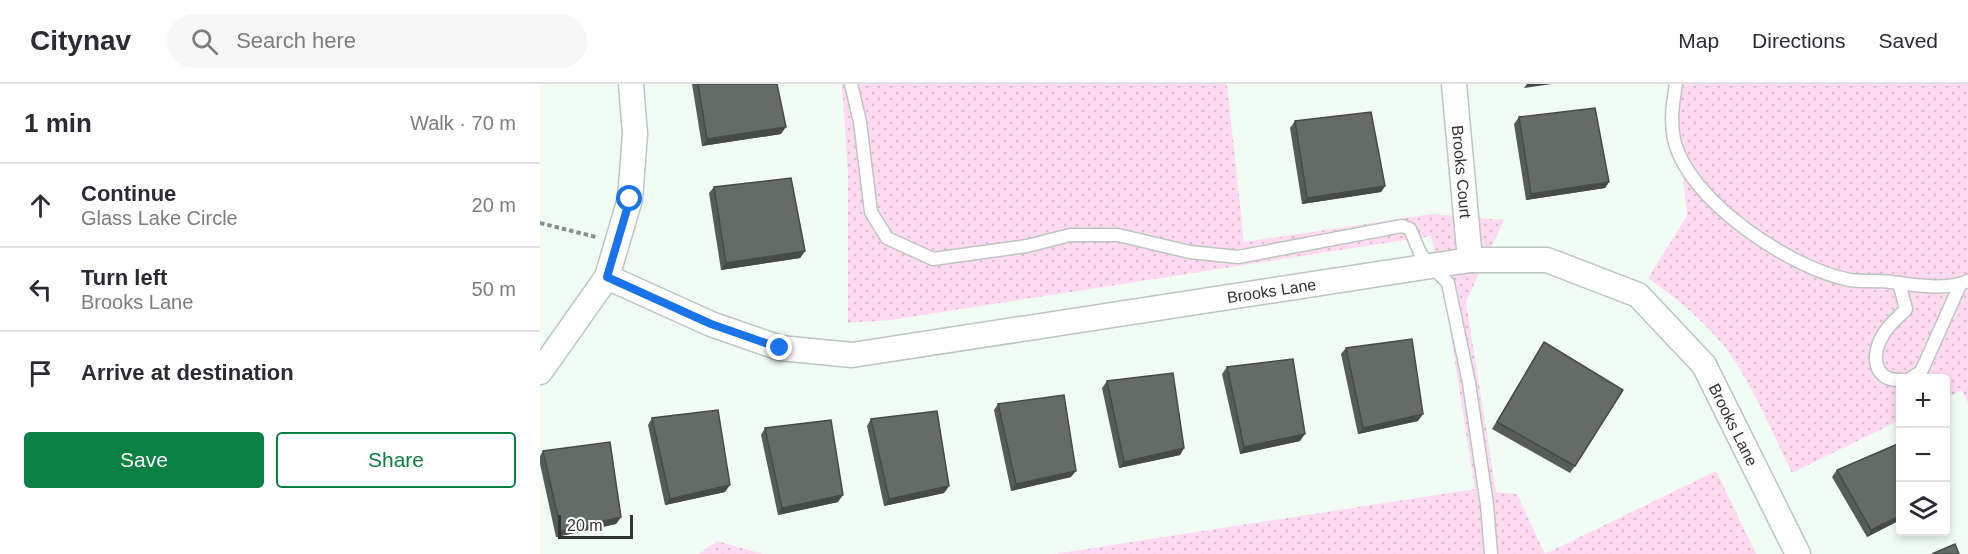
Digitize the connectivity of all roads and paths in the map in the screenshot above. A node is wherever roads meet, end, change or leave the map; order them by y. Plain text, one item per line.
1 (632, 84) edge
2 (851, 84) edge
3 (1454, 84) edge
4 (1676, 84) edge
5 (540, 223) edge
6 (616, 244) junction
7 (1470, 260) junction
8 (1432, 266) junction
9 (607, 277) junction
10 (1899, 283) junction
11 (1964, 283) edge
12 (540, 372) edge
13 (1918, 374) edge
14 (1896, 380) edge
15 (1491, 554) edge
16 (1798, 554) edge

1 - 6 street
2 - 8 lane
3 - 7 street, Brooks Court
4 - 10 lane
5 - 6 path
6 - 9 street
7 - 8 street, Brooks Lane
7 - 16 street, Brooks Lane
8 - 9 street, Brooks Lane
8 - 15 lane
9 - 12 street
10 - 11 lane
10 - 14 lane
11 - 13 lane

